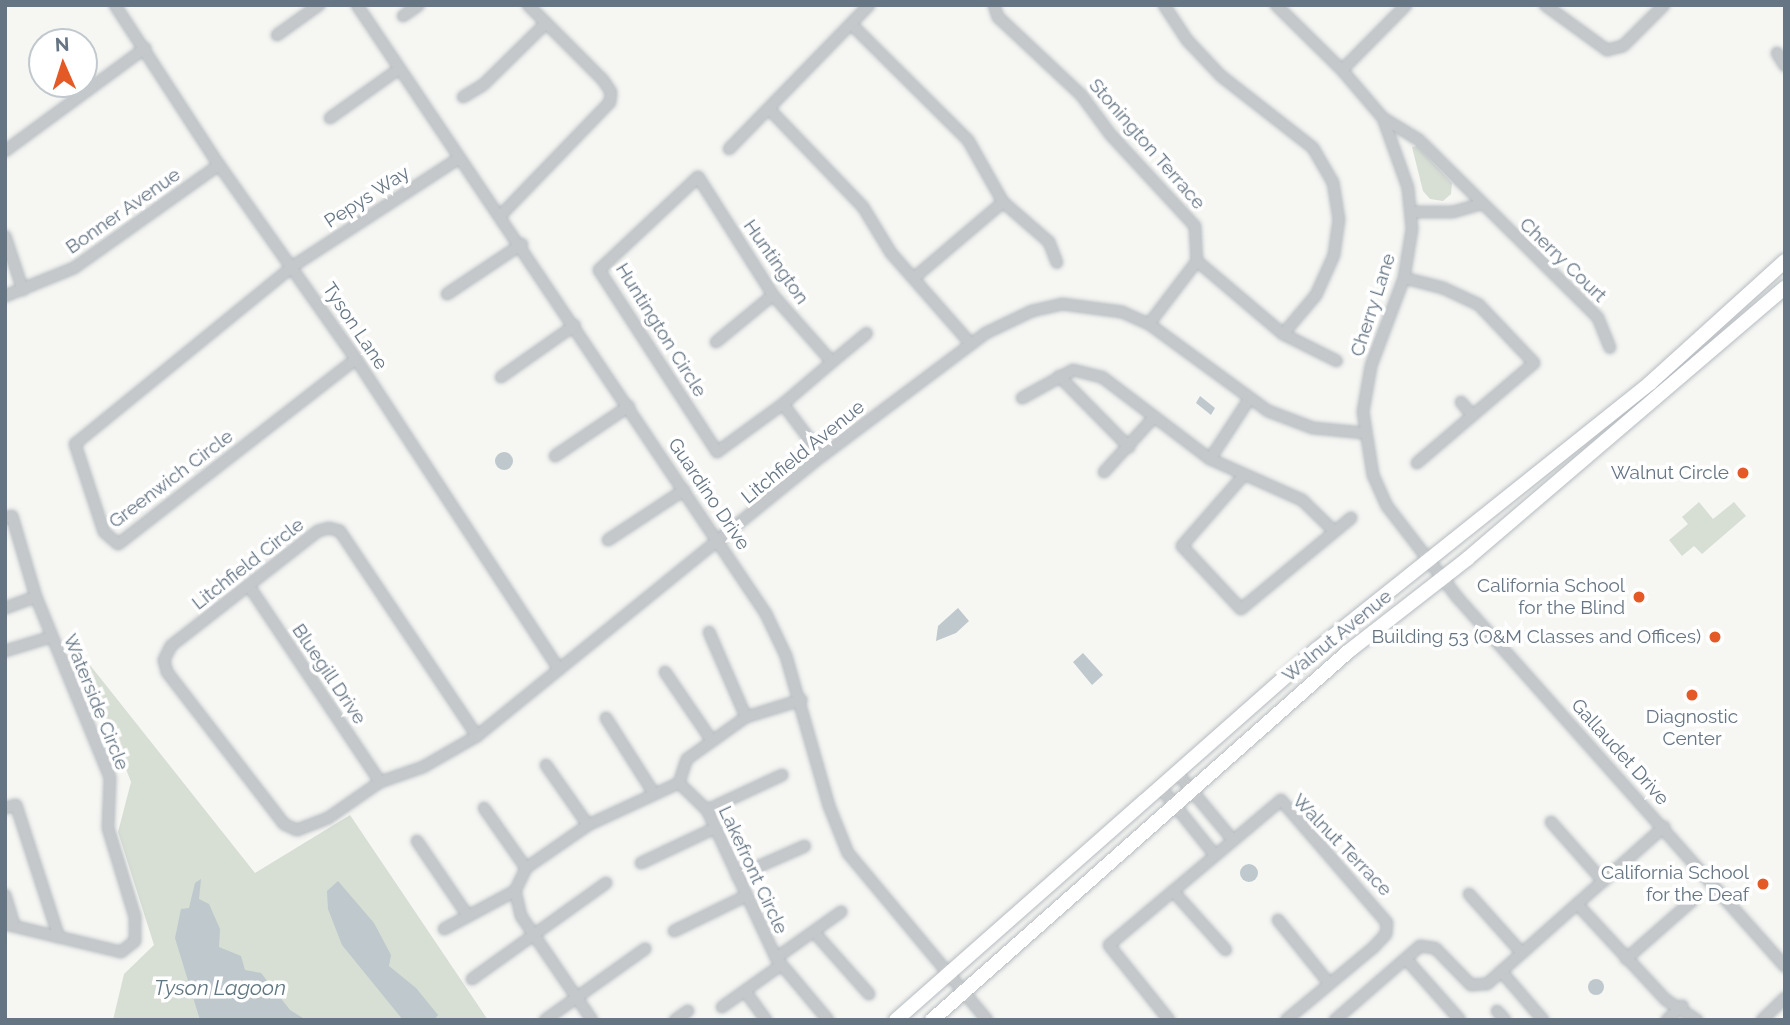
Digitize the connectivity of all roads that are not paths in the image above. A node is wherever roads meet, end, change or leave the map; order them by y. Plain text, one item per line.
1 (115, 5) edge
2 (319, 5) edge
3 (358, 5) edge
4 (419, 5) edge
5 (528, 5) edge
6 (869, 5) edge
7 (994, 5) edge
8 (1164, 5) edge
9 (1276, 5) edge
10 (1406, 5) edge
11 (1545, 5) edge
12 (1664, 5) edge
13 (403, 16) dead end
14 (546, 23) junction
15 (850, 24) junction
16 (277, 35) dead end
17 (145, 48) junction
18 (1777, 52) dead end
19 (1785, 66) edge
20 (399, 69) junction
21 (1342, 70) junction
22 (463, 97) dead end
23 (771, 111) junction
24 (330, 118) dead end
25 (1383, 118) junction
26 (729, 149) dead end
27 (5, 151) edge
28 (459, 158) junction
29 (219, 165) junction
30 (698, 177) joint
31 (1003, 202) junction
32 (1481, 204) junction
33 (1412, 212) junction
34 (501, 215) junction
35 (5, 236) edge
36 (522, 244) junction
37 (1197, 261) junction
38 (1785, 261) edge
39 (1057, 263) dead end
40 (293, 266) junction
41 (915, 277) junction
42 (1404, 278) junction
43 (1785, 287) edge
44 (23, 290) junction
45 (447, 294) dead end
46 (773, 295) junction
47 (5, 296) edge
48 (1149, 324) junction
49 (575, 326) junction
50 (867, 333) dead end
51 (1283, 334) junction
52 (716, 342) dead end
53 (971, 344) junction
54 (1610, 348) dead end
55 (356, 359) junction
56 (1337, 361) dead end
57 (832, 362) junction
58 (1059, 376) junction
59 (501, 377) dead end
60 (1022, 398) dead end
61 (1248, 401) junction
62 (1461, 402) dead end
63 (783, 404) junction
64 (629, 406) junction
65 (1471, 414) junction
66 (1154, 417) junction
67 (1364, 433) junction
68 (1129, 447) junction
69 (555, 456) dead end
70 (822, 456) junction
71 (1210, 459) junction
72 (1417, 463) dead end
73 (1104, 472) dead end
74 (1243, 476) junction
75 (684, 490) junction
76 (5, 518) edge
77 (1351, 518) dead end
78 (1334, 531) junction
79 (608, 540) dead end
80 (721, 541) junction
81 (1428, 562) junction
82 (1441, 578) junction
83 (249, 586) junction
84 (36, 597) junction
85 (5, 608) edge
86 (709, 632) dead end
87 (51, 637) junction
88 (5, 651) edge
89 (559, 669) junction
90 (665, 672) dead end
91 (801, 699) junction
92 (746, 717) junction
93 (606, 718) dead end
94 (477, 736) junction
95 (712, 741) junction
96 (546, 765) dead end
97 (1178, 774) junction
98 (782, 775) dead end
99 (380, 782) junction
100 (679, 783) junction
101 (1161, 788) junction
102 (1191, 791) junction
103 (653, 792) junction
104 (1175, 806) junction
105 (5, 808) edge
106 (484, 808) dead end
107 (707, 810) junction
108 (1551, 822) dead end
109 (588, 825) junction
110 (1664, 827) junction
111 (715, 828) junction
112 (297, 830) joint
113 (1232, 839) junction
114 (417, 841) dead end
115 (805, 846) dead end
116 (1214, 855) junction
117 (641, 863) dead end
118 (526, 868) junction
119 (737, 876) junction
120 (1603, 881) junction
121 (606, 883) dead end
122 (515, 891) junction
123 (1173, 891) junction
124 (1469, 894) dead end
125 (5, 895) edge
126 (746, 896) junction
127 (1693, 900) dead end
128 (1577, 904) junction
129 (841, 912) dead end
130 (466, 913) junction
131 (1278, 920) dead end
132 (10, 925) edge
133 (444, 929) dead end
134 (674, 931) dead end
135 (814, 932) junction
136 (534, 934) junction
137 (59, 937) junction
138 (645, 949) dead end
139 (1226, 950) dead end
140 (1521, 953) junction
141 (1406, 959) junction
142 (1626, 959) junction
143 (778, 962) junction
144 (1785, 967) edge
145 (1501, 971) junction
146 (947, 974) junction
147 (472, 979) dead end
148 (1328, 982) junction
149 (745, 991) junction
150 (963, 993) junction
151 (869, 994) dead end
152 (577, 997) junction
153 (1785, 998) edge
154 (1682, 1006) junction
155 (722, 1007) dead end
156 (688, 1011) dead end
157 (1763, 1019) edge
158 (545, 1020) edge
159 (592, 1020) edge
160 (675, 1020) edge
161 (766, 1020) edge
162 (828, 1020) edge
163 (896, 1020) edge
164 (932, 1020) edge
165 (987, 1020) edge
166 (1169, 1020) edge
167 (1286, 1020) edge
168 (1335, 1020) edge
169 (1460, 1020) edge
170 (1543, 1020) edge
171 (1667, 1020) edge
172 (1697, 1020) edge

1 - 17 street, Tyson Lane
2 - 16 street
3 - 20 street, Guardino Drive
4 - 13 street
5 - 14 street
6 - 15 street
7 - 37 street, Stonington Terrace
8 - 51 street
9 - 21 street, Cherry Lane
10 - 21 street
11 - 12 street
14 - 22 street
14 - 34 street
15 - 23 street
15 - 31 street
17 - 27 street
17 - 29 street, Tyson Lane
18 - 19 street
20 - 24 street
20 - 28 street, Guardino Drive
21 - 25 street, Cherry Lane
23 - 26 street
23 - 41 street
25 - 32 street, Cherry Court
25 - 33 street, Cherry Lane
28 - 34 street, Guardino Drive
28 - 40 street, Pepys Way
29 - 40 street, Tyson Lane
29 - 44 street, Bonner Avenue
30 - 46 street, Huntington
30 - 63 street, Huntington Circle
31 - 39 street
31 - 41 street
32 - 33 street
32 - 54 street, Cherry Court
33 - 42 street, Cherry Lane
34 - 36 street, Guardino Drive
35 - 44 street
36 - 45 street
36 - 49 street, Guardino Drive
37 - 48 street
37 - 51 street
38 - 81 main road, Walnut Avenue
40 - 55 street, Tyson Lane
40 - 55 street, Greenwich Circle
41 - 53 street
42 - 65 street
42 - 67 street, Cherry Lane
43 - 82 main road, Walnut Avenue
44 - 47 street, Bonner Avenue
46 - 52 street
46 - 57 street, Huntington
48 - 53 street, Litchfield Avenue
48 - 61 street, Litchfield Avenue
49 - 59 street
49 - 64 street, Guardino Drive
50 - 57 street
51 - 56 street
53 - 70 street, Litchfield Avenue
55 - 89 street, Tyson Lane
57 - 63 street
58 - 60 street
58 - 66 street
58 - 68 street
61 - 67 street, Litchfield Avenue
61 - 71 street
62 - 65 street
63 - 70 street
64 - 69 street
64 - 75 street, Guardino Drive
65 - 72 street
66 - 68 street
66 - 71 street
67 - 81 street, Cherry Lane
68 - 73 street
70 - 80 street, Litchfield Avenue
71 - 74 street
74 - 78 street
74 - 78 street
75 - 79 street
75 - 80 street, Guardino Drive
76 - 84 street, Waterside Circle
77 - 78 street
80 - 89 street, Litchfield Avenue
80 - 91 street, Guardino Drive
81 - 82 street, Gallaudet Drive
81 - 97 main road, Walnut Avenue
82 - 102 main road, Walnut Avenue
82 - 110 street, Gallaudet Drive
83 - 94 street, Litchfield Circle
83 - 99 street, Bluegill Drive
83 - 112 street, Litchfield Circle
84 - 85 street
84 - 87 street, Waterside Circle
86 - 92 street
87 - 88 street
87 - 137 street, Waterside Circle
89 - 94 street, Litchfield Avenue
90 - 95 street
91 - 92 street
91 - 146 street, Guardino Drive
92 - 95 street
93 - 103 street
94 - 99 street, Litchfield Avenue
95 - 100 street
96 - 109 street
97 - 101 main road, Walnut Avenue
97 - 102 street
98 - 107 street
99 - 112 street, Litchfield Avenue
100 - 103 street
100 - 107 street, Lakefront Circle
101 - 104 street
101 - 146 main road, Walnut Avenue
102 - 104 main road, Walnut Avenue
102 - 113 street
103 - 109 street
104 - 116 street
104 - 150 main road, Walnut Avenue
105 - 137 street
106 - 118 street
107 - 111 street, Lakefront Circle
108 - 120 street
109 - 118 street
110 - 120 street
110 - 144 street, Gallaudet Drive
111 - 117 street
111 - 119 street, Lakefront Circle
113 - 116 street, Walnut Terrace
113 - 148 street, Walnut Terrace
114 - 130 street
115 - 119 street
116 - 123 street, Walnut Terrace
118 - 122 street
119 - 126 street, Lakefront Circle
120 - 128 street
121 - 136 street
122 - 130 street
122 - 136 street
123 - 139 street
123 - 166 street, Walnut Terrace
124 - 140 street
125 - 132 street
126 - 134 street
126 - 143 street, Lakefront Circle
127 - 142 street
128 - 140 street
128 - 142 street
129 - 135 street
130 - 133 street
131 - 148 street
132 - 137 street, Waterside Circle
135 - 143 street
135 - 151 street
136 - 147 street
136 - 152 street
138 - 152 street
140 - 145 street
141 - 145 street
141 - 168 street
141 - 169 street
142 - 154 street
143 - 149 street
143 - 162 street, Lakefront Circle
145 - 170 street
146 - 150 street, Guardino Drive
146 - 163 main road, Walnut Avenue
148 - 167 street, Walnut Terrace
149 - 155 street
149 - 161 street
150 - 164 main road, Walnut Avenue
150 - 165 street, Guardino Drive
152 - 158 street
152 - 159 street
153 - 157 street
154 - 171 street
154 - 172 street
156 - 160 street

